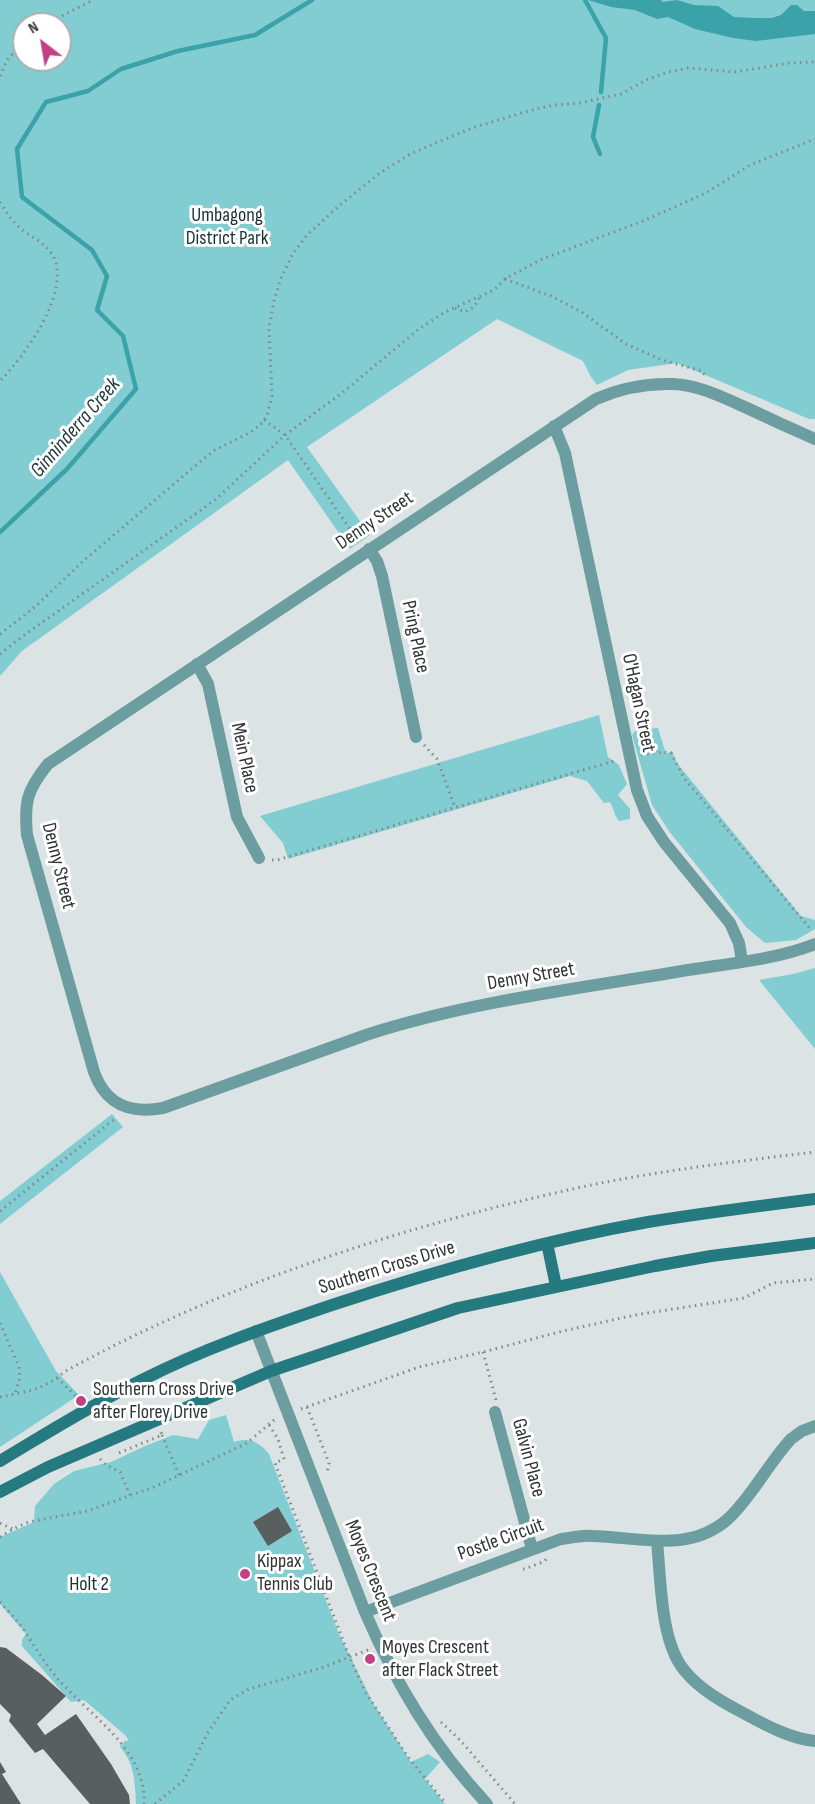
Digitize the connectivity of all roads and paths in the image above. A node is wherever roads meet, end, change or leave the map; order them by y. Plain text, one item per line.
1 (93, 0) edge
2 (69, 12) edge
3 (12, 54) edge
4 (815, 62) edge
5 (0, 76) edge
6 (815, 139) edge
7 (0, 202) edge
8 (505, 279) junction
9 (481, 296) junction
10 (453, 308) junction
11 (0, 381) edge
12 (720, 396) junction
13 (264, 420) junction
14 (554, 426) junction
15 (285, 435) junction
16 (815, 440) edge
17 (367, 550) junction
18 (0, 634) edge
19 (0, 654) edge
20 (196, 664) junction
21 (416, 736) joint
22 (629, 756) junction
23 (455, 807) junction
24 (259, 858) joint
25 (815, 934) edge
26 (815, 944) edge
27 (742, 961) junction
28 (128, 1108) junction
29 (815, 1152) edge
30 (815, 1199) edge
31 (0, 1211) edge
32 (547, 1243) junction
33 (815, 1243) edge
34 (815, 1279) edge
35 (556, 1286) junction
36 (0, 1323) edge
37 (256, 1331) junction
38 (483, 1352) junction
39 (271, 1371) junction
40 (15, 1394) junction
41 (0, 1397) edge
42 (307, 1407) junction
43 (300, 1410) dead end
44 (495, 1412) joint
45 (277, 1418) dead end
46 (269, 1425) junction
47 (815, 1426) edge
48 (160, 1431) dead end
49 (162, 1435) junction
50 (0, 1461) edge
51 (101, 1461) dead end
52 (179, 1475) junction
53 (329, 1479) dead end
54 (0, 1492) edge
55 (0, 1522) edge
56 (13, 1529) junction
57 (0, 1537) edge
58 (657, 1542) junction
59 (532, 1549) junction
60 (548, 1554) dead end
61 (545, 1561) dead end
62 (368, 1580) dead end
63 (385, 1593) dead end
64 (0, 1602) edge
65 (365, 1612) junction
66 (380, 1646) junction
67 (350, 1657) junction
68 (436, 1718) dead end
69 (815, 1741) edge
70 (144, 1804) edge
71 (155, 1804) edge
72 (446, 1804) edge
73 (487, 1804) edge
74 (515, 1804) edge

1 - 2 path
3 - 5 path
4 - 13 path
6 - 8 path
7 - 11 path
8 - 9 path
8 - 12 path
9 - 10 path
9 - 10 path
10 - 15 path
12 - 14 street, Denny Street
12 - 16 street, Denny Street
13 - 15 path
13 - 18 path
14 - 17 street, Denny Street
14 - 22 street, O'Hagan Street
15 - 17 path
15 - 19 path
17 - 20 street, Denny Street
17 - 21 street, Pring Place
20 - 24 street, Mein Place
20 - 28 street, Denny Street
21 - 23 path
22 - 23 path
22 - 25 path
22 - 27 street, O'Hagan Street
23 - 24 path
26 - 27 street, Denny Street
27 - 28 street, Denny Street
28 - 31 path
29 - 40 path
30 - 32 main road, Southern Cross Drive
32 - 35 main road
32 - 37 main road, Southern Cross Drive
33 - 35 main road
34 - 38 path
35 - 39 main road
36 - 40 path
37 - 39 street, Moyes Crescent
37 - 50 main road, Southern Cross Drive
38 - 42 path
38 - 44 path
39 - 54 main road
39 - 65 street, Moyes Crescent
40 - 41 path
42 - 43 path
42 - 53 path
44 - 59 street, Galvin Place
45 - 46 path
46 - 52 path
46 - 67 path
47 - 58 street, Postle Circuit
48 - 49 path
49 - 51 path
49 - 52 path
52 - 56 path
55 - 56 path
56 - 57 path
58 - 59 street, Postle Circuit
58 - 69 street
59 - 65 street, Postle Circuit
60 - 61 path
62 - 63 path
64 - 70 path
65 - 66 street, Moyes Crescent
66 - 67 path
66 - 73 street, Moyes Crescent
67 - 71 path
67 - 72 path
68 - 74 path

